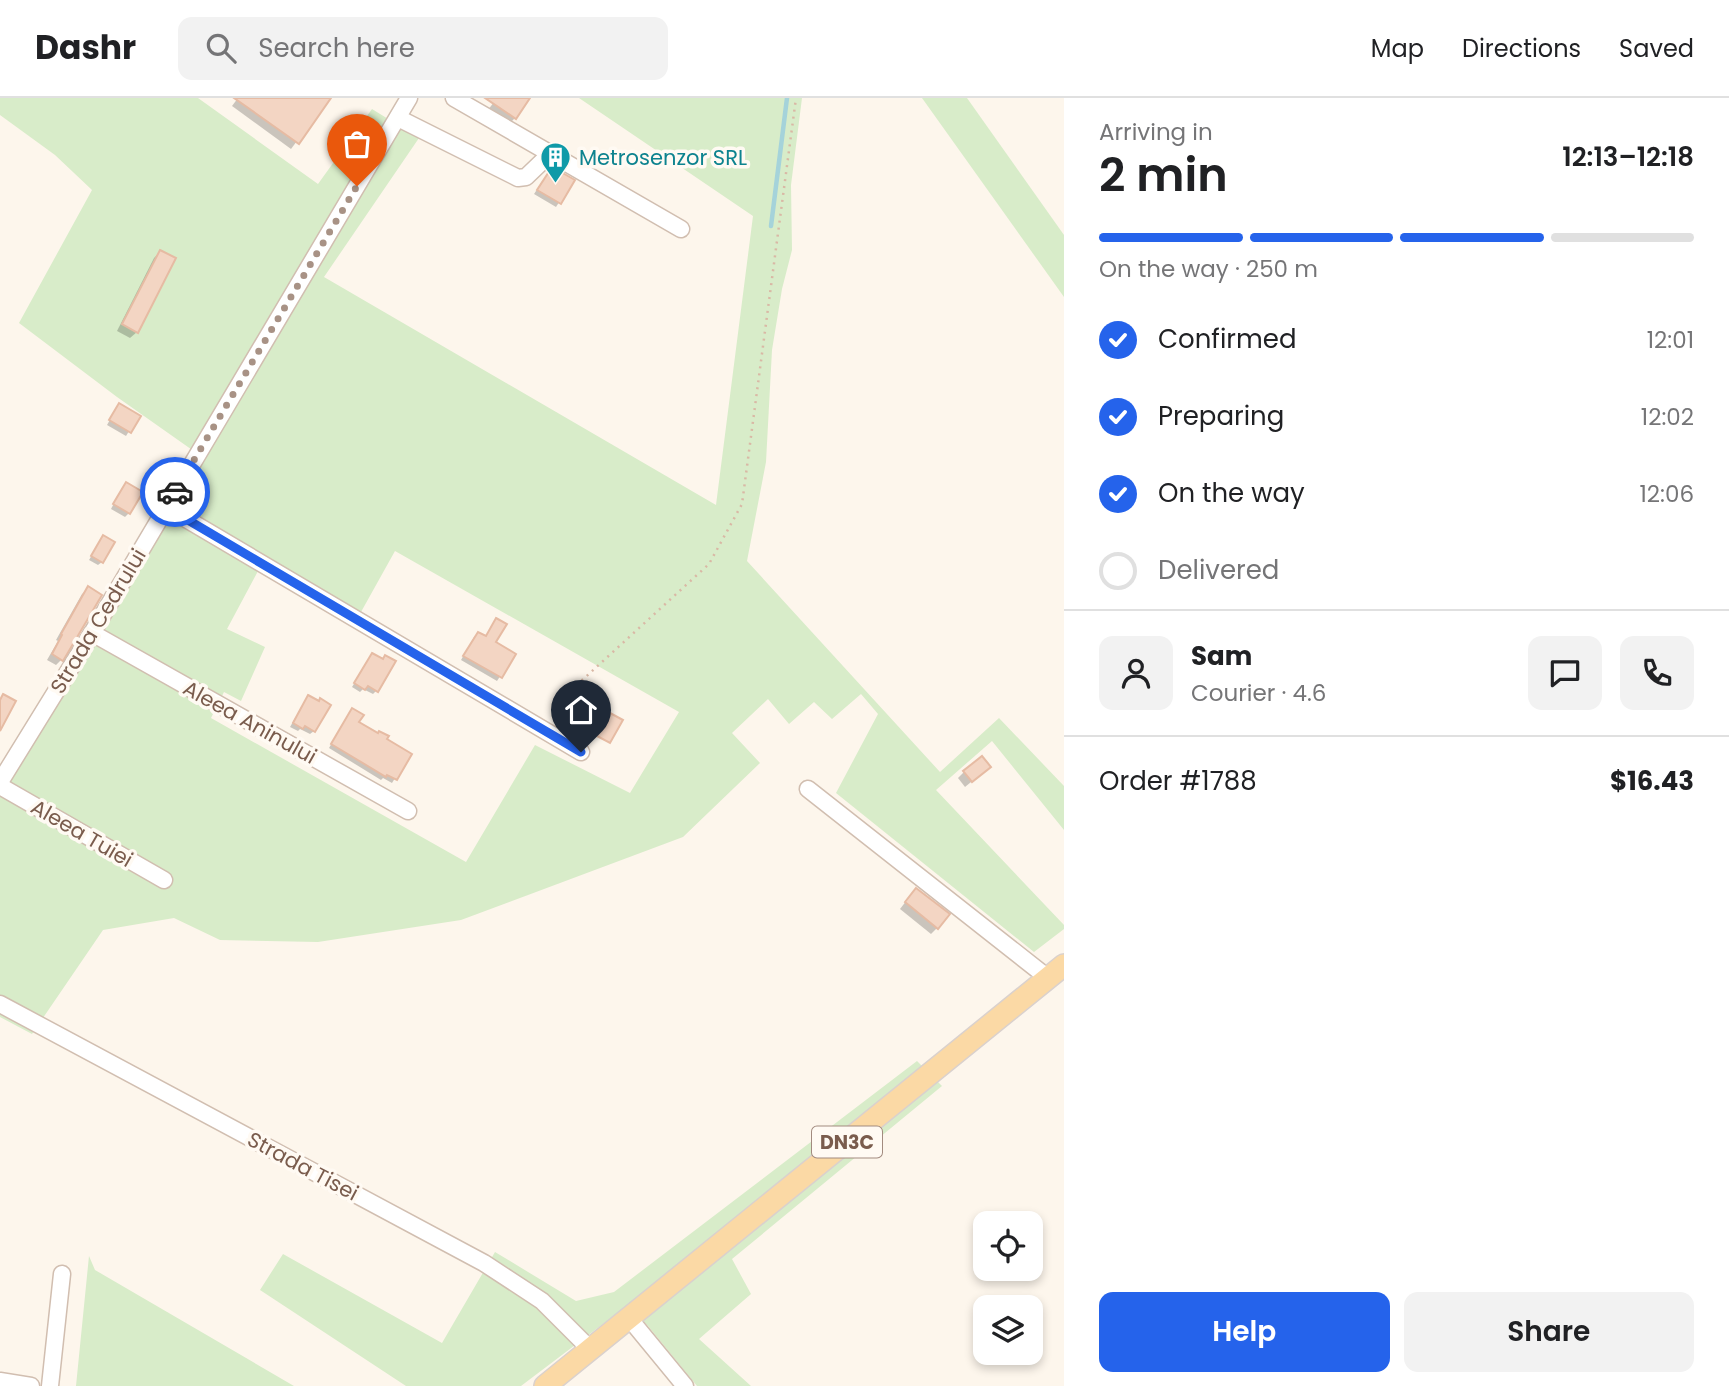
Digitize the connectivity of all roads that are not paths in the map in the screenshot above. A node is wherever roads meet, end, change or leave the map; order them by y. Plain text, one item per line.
1 (409, 98) edge
2 (454, 98) edge
3 (398, 118) junction
4 (551, 153) junction
5 (681, 229) dead end
6 (166, 507) junction
7 (92, 633) junction
8 (581, 752) dead end
9 (0, 784) edge
10 (808, 789) dead end
11 (408, 811) dead end
12 (164, 880) dead end
13 (1056, 971) edge
14 (0, 1004) edge
15 (62, 1274) dead end
16 (629, 1318) junction
17 (592, 1350) junction
18 (562, 1378) edge
19 (0, 1381) edge
20 (31, 1386) edge
21 (50, 1386) edge
22 (545, 1386) edge
23 (685, 1386) edge

1 - 3 lane, Strada Cedrului
2 - 4 lane
3 - 4 lane
3 - 6 lane, Strada Cedrului
4 - 5 lane
6 - 7 lane, Strada Cedrului
6 - 8 lane
7 - 9 lane, Strada Cedrului
7 - 11 lane, Aleea Aninului
9 - 12 lane, Aleea Tuiei
10 - 13 lane
13 - 16 main road, DN3C
14 - 17 lane, Strada Tisei
15 - 21 lane
16 - 17 main road, DN3C
16 - 23 lane
17 - 18 main road, DN3C
18 - 22 main road, DN3C
19 - 20 lane

